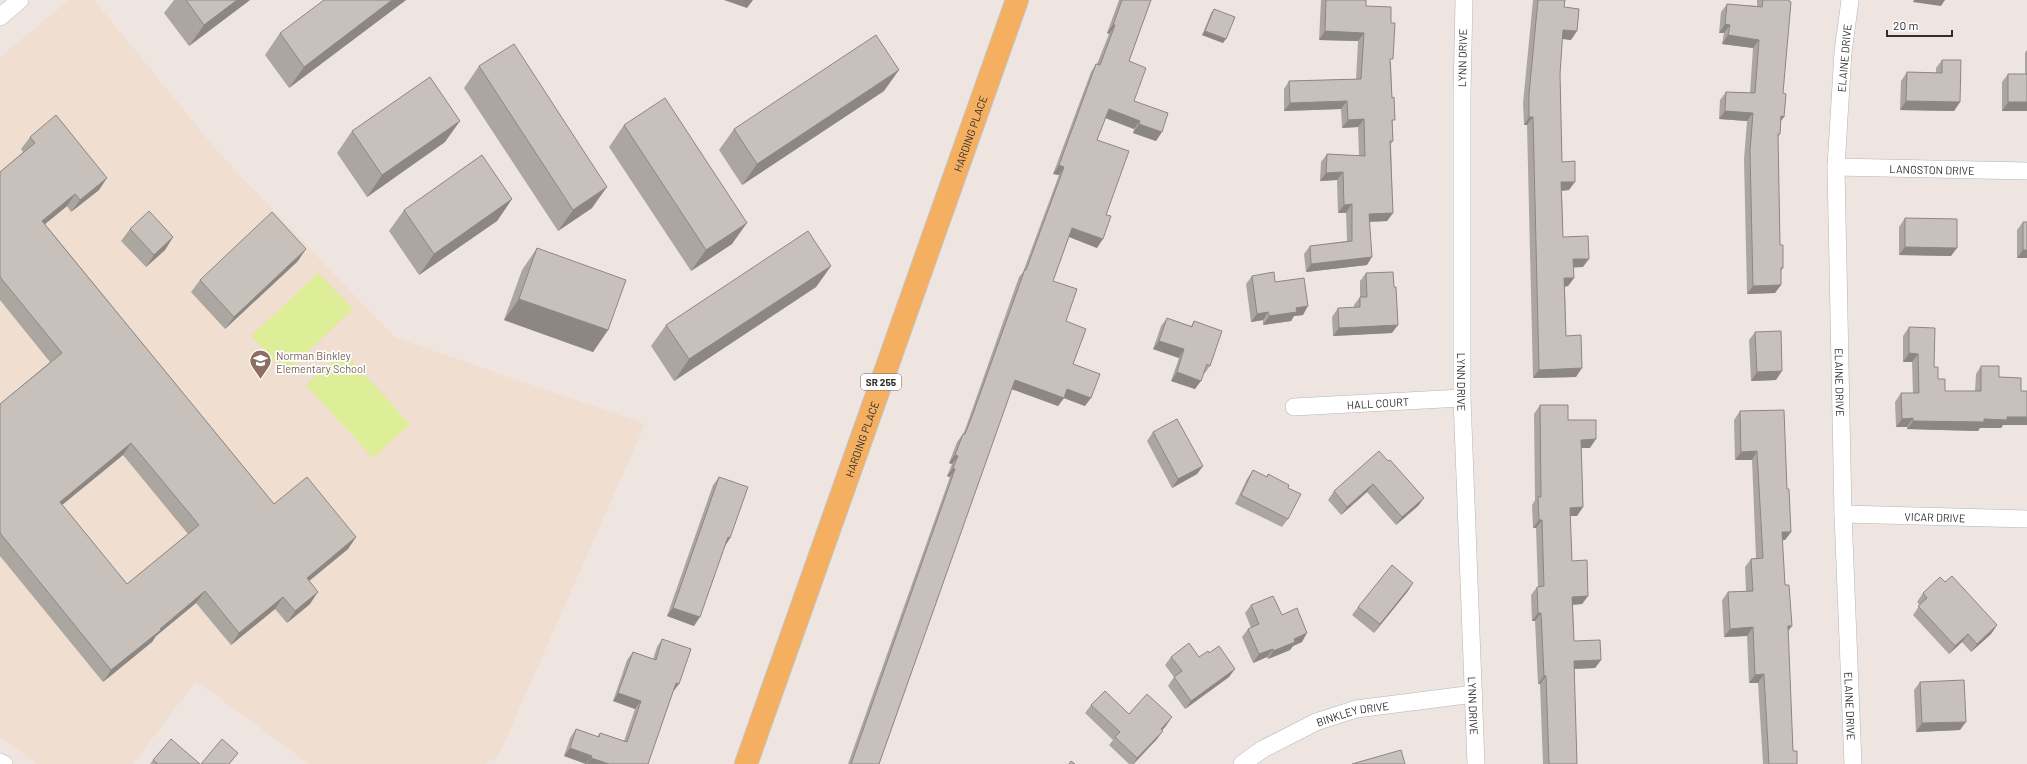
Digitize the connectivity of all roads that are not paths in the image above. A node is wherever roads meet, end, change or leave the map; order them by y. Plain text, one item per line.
1 (20, 0) edge
2 (1017, 0) edge
3 (1464, 0) edge
4 (1850, 0) edge
5 (0, 17) edge
6 (1836, 167) junction
7 (2027, 171) edge
8 (1462, 398) junction
9 (1294, 406) dead end
10 (1843, 514) junction
11 (2027, 519) edge
12 (1474, 694) junction
13 (0, 762) edge
14 (4, 764) edge
15 (746, 764) edge
16 (1242, 764) edge
17 (1476, 764) edge
18 (1853, 764) edge

1 - 5 street
2 - 15 main road, HARDING PLACE / SR 255
3 - 8 street, LYNN DRIVE
4 - 6 street, ELAINE DRIVE
6 - 7 street, LANGSTON DRIVE
6 - 10 street, ELAINE DRIVE
8 - 9 street, HALL COURT
8 - 12 street, LYNN DRIVE
10 - 11 street, VICAR DRIVE
10 - 18 street, ELAINE DRIVE
12 - 16 street, BINKLEY DRIVE
12 - 17 street, LYNN DRIVE
13 - 14 street

